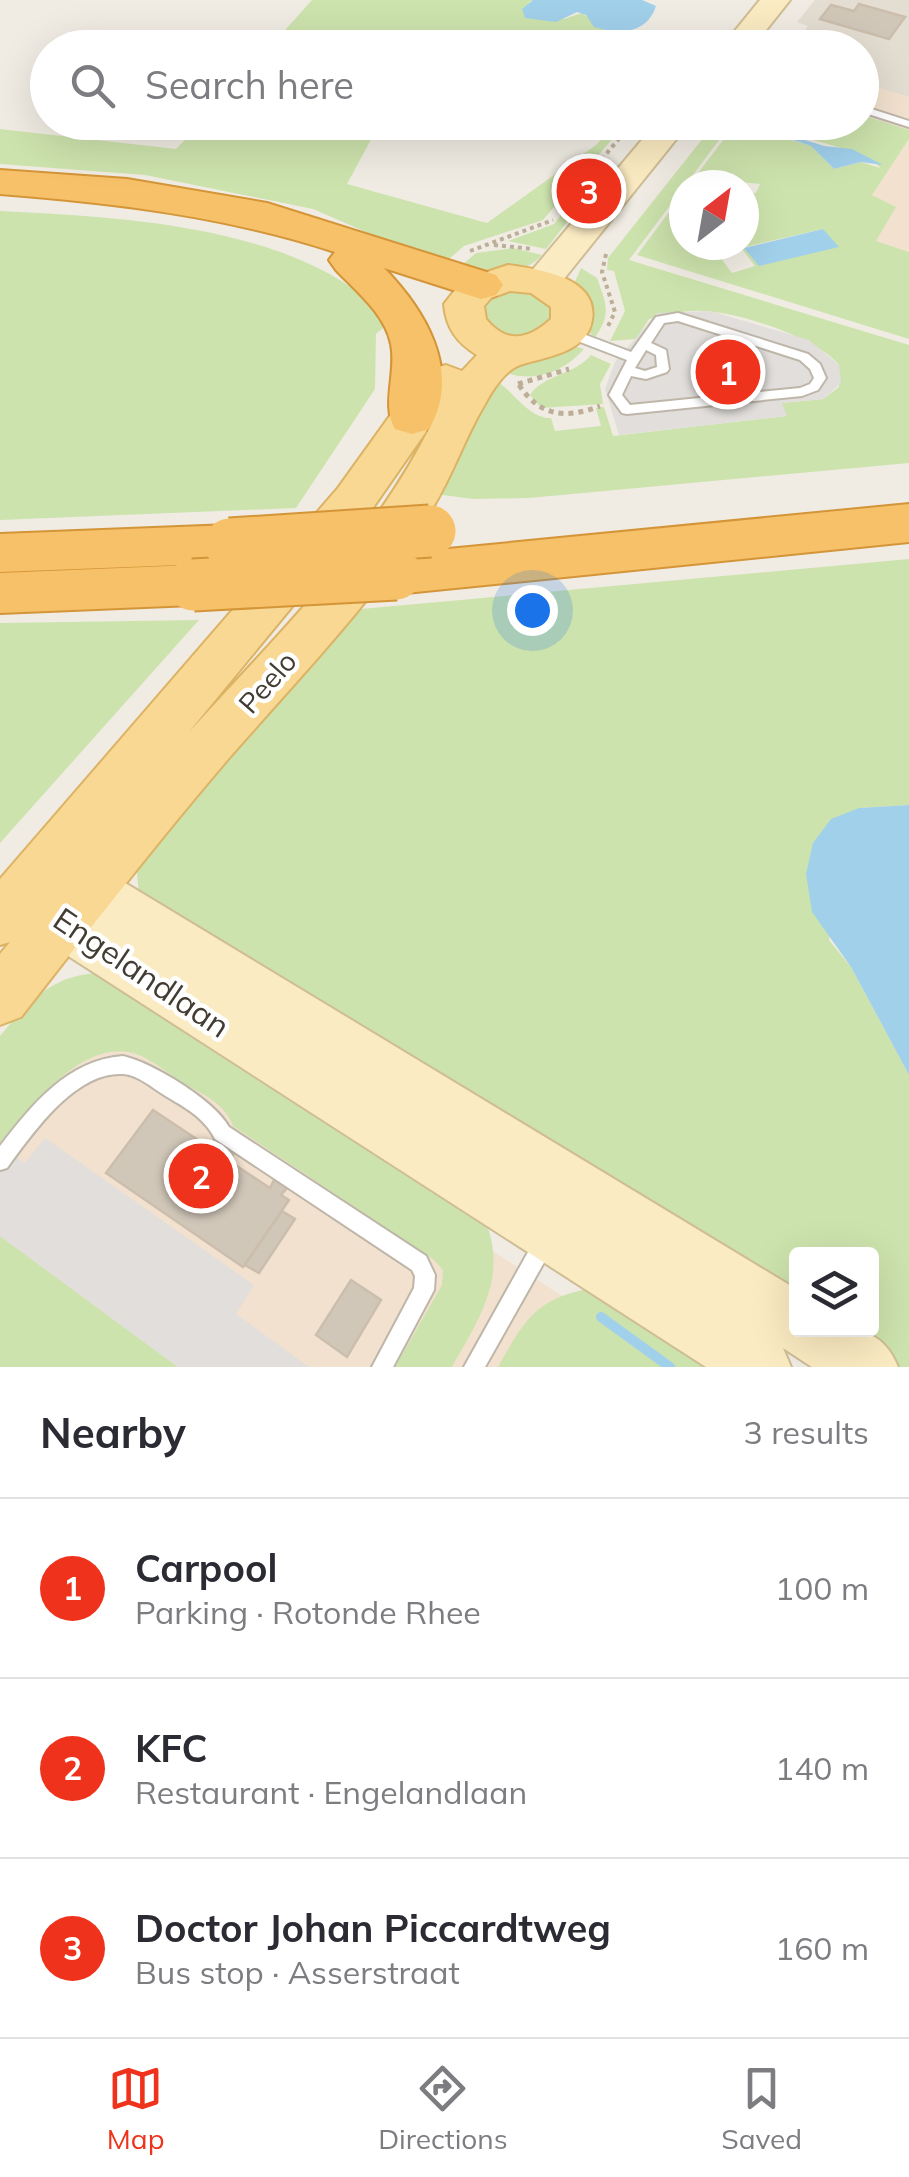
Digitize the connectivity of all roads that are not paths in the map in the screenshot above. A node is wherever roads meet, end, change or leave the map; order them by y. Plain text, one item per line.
1 (775, 0) edge
2 (751, 30) edge
3 (879, 114) edge
4 (909, 124) edge
5 (659, 140) edge
6 (0, 182) edge
7 (0, 196) edge
8 (352, 260) junction
9 (542, 282) junction
10 (490, 319) junction
11 (566, 332) junction
12 (643, 344) junction
13 (634, 358) junction
14 (626, 371) junction
15 (412, 417) junction
16 (909, 485) edge
17 (909, 522) edge
18 (0, 553) edge
19 (0, 594) edge
20 (45, 904) edge
21 (0, 998) edge
22 (0, 1161) edge
23 (562, 1210) junction
24 (789, 1320) edge
25 (819, 1337) edge
26 (382, 1367) edge
27 (474, 1367) edge
28 (761, 1367) edge
29 (868, 1367) edge

1 - 2 main road
3 - 4 lane
5 - 9 main road
6 - 10 highway
7 - 8 highway
8 - 10 highway
8 - 15 highway
9 - 10 main road
9 - 11 main road
10 - 11 main road
10 - 15 main road, Peelo
10 - 20 main road, Peelo
11 - 13 lane
12 - 13 lane
12 - 14 lane
12 - 14 lane
13 - 14 lane
15 - 20 main road, Peelo
16 - 18 highway, bridge
17 - 19 highway, bridge
20 - 21 main road, Peelo
20 - 23 main road, Engelandlaan
22 - 26 lane
23 - 24 main road, Engelandlaan
23 - 27 lane
23 - 28 main road, Engelandlaan
25 - 29 main road

